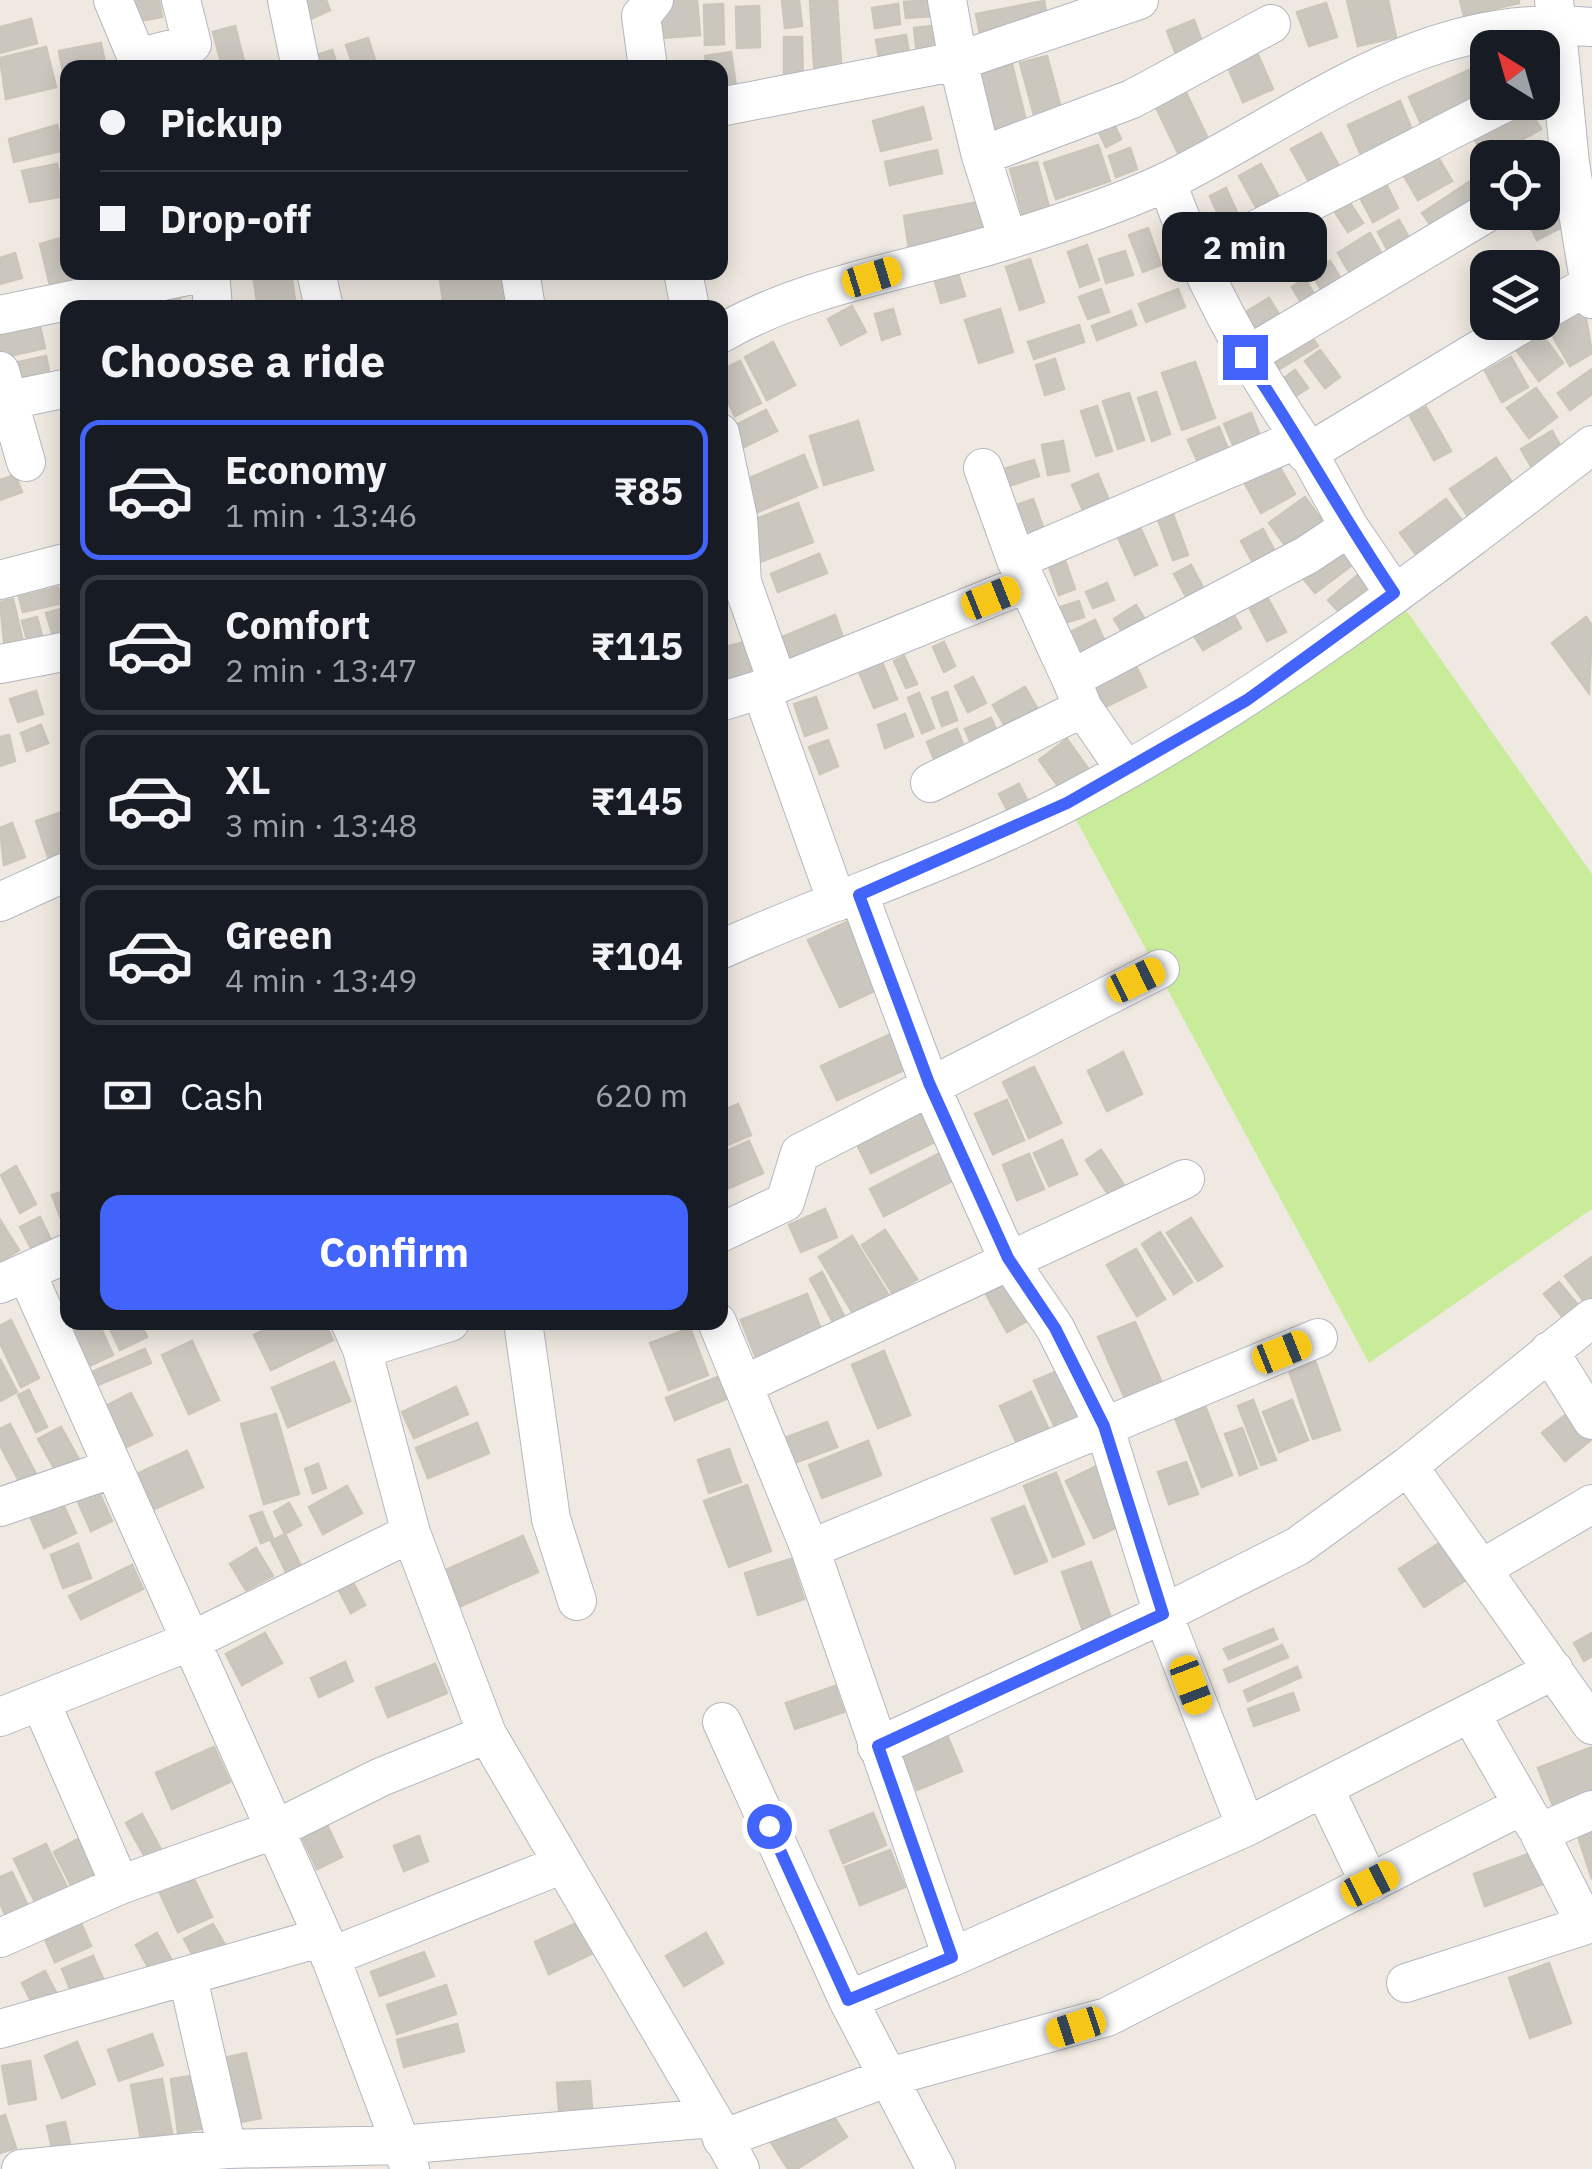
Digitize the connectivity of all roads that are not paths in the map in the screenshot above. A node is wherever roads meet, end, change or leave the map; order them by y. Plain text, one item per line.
1 (112, 0) edge
2 (181, 0) edge
3 (287, 0) edge
4 (654, 0) edge
5 (947, 0) edge
6 (1139, 0) edge
7 (1568, 17) edge
8 (1272, 24) dead end
9 (1560, 50) edge
10 (300, 60) edge
11 (647, 60) edge
12 (958, 61) junction
13 (728, 105) edge
14 (1471, 120) edge
15 (980, 156) junction
16 (1167, 182) junction
17 (1560, 185) edge
18 (1470, 223) edge
19 (1008, 240) junction
20 (1195, 260) junction
21 (168, 280) edge
22 (119, 290) edge
23 (1590, 292) edge
24 (71, 300) edge
25 (60, 302) edge
26 (1560, 304) edge
27 (0, 315) edge
28 (728, 330) edge
29 (1494, 340) edge
30 (1245, 357) junction
31 (60, 388) edge
32 (3, 391) edge
33 (1592, 445) edge
34 (1303, 446) junction
35 (26, 462) dead end
36 (983, 468) dead end
37 (728, 471) edge
38 (1350, 528) junction
39 (60, 564) edge
40 (1021, 571) junction
41 (0, 580) edge
42 (1394, 593) junction
43 (60, 653) edge
44 (0, 664) edge
45 (769, 686) junction
46 (1077, 693) junction
47 (728, 699) edge
48 (1126, 769) junction
49 (930, 784) dead end
50 (60, 875) edge
51 (848, 898) junction
52 (0, 902) edge
53 (728, 941) edge
54 (1160, 969) dead end
55 (929, 1083) junction
56 (1186, 1179) dead end
57 (728, 1229) edge
58 (60, 1257) edge
59 (1008, 1258) junction
60 (13, 1278) edge
61 (1592, 1318) edge
62 (396, 1330) edge
63 (525, 1330) edge
64 (720, 1330) edge
65 (356, 1336) edge
66 (1318, 1338) dead end
67 (1549, 1350) junction
68 (743, 1385) junction
69 (1592, 1420) edge
70 (1104, 1426) junction
71 (1408, 1466) junction
72 (111, 1469) junction
73 (1592, 1504) edge
74 (0, 1507) edge
75 (411, 1533) junction
76 (810, 1549) junction
77 (1483, 1568) junction
78 (577, 1601) dead end
79 (1163, 1614) junction
80 (192, 1641) junction
81 (1554, 1670) junction
82 (40, 1703) junction
83 (1470, 1714) junction
84 (0, 1717) edge
85 (722, 1722) dead end
86 (1592, 1725) edge
87 (487, 1734) junction
88 (878, 1746) junction
89 (1324, 1788) junction
90 (1592, 1810) edge
91 (1531, 1819) junction
92 (1246, 1827) junction
93 (276, 1829) junction
94 (563, 1864) junction
95 (1370, 1884) junction
96 (120, 1885) junction
97 (1589, 1924) edge
98 (0, 1938) edge
99 (326, 1947) junction
100 (952, 1957) junction
101 (188, 1978) junction
102 (1406, 1983) dead end
103 (848, 2000) junction
104 (0, 2029) edge
105 (890, 2077) junction
106 (725, 2142) edge
107 (227, 2148) junction
108 (405, 2157) edge
109 (22, 2169) edge
110 (936, 2169) edge

1 - 2 street
3 - 10 street
4 - 11 street
5 - 12 street
6 - 12 street
7 - 9 street
7 - 16 street
8 - 15 street
12 - 13 street
12 - 15 street
14 - 20 street
15 - 19 street
16 - 19 street
16 - 20 street
17 - 23 street
18 - 30 street
19 - 28 street
20 - 30 street
21 - 22 street
22 - 24 street
23 - 26 street
25 - 27 street
29 - 34 street
30 - 34 street
31 - 32 street
32 - 35 street
33 - 42 street
34 - 38 street
34 - 40 street
36 - 40 street
37 - 45 street
38 - 42 street
38 - 46 street
39 - 41 street
40 - 45 street
40 - 46 street
42 - 48 street
43 - 44 street
45 - 47 street
45 - 51 street
46 - 48 street
46 - 49 street
48 - 51 street
50 - 52 street
51 - 53 street
51 - 55 street
54 - 55 street
55 - 57 street
55 - 59 street
56 - 59 street
58 - 60 street
59 - 68 street
59 - 70 street
60 - 72 street
61 - 67 street
62 - 65 street
63 - 78 street
64 - 68 street
65 - 75 street
66 - 70 street
67 - 69 street
67 - 71 street
68 - 76 street
70 - 76 street
70 - 79 street
71 - 77 street
71 - 79 street
72 - 74 street
72 - 80 street
73 - 77 street
75 - 80 street
75 - 87 street
76 - 88 street
77 - 81 street
79 - 88 street
79 - 92 street
80 - 82 street
80 - 93 street
81 - 83 street
81 - 86 street
82 - 84 street
82 - 96 street
83 - 89 street
83 - 91 street
85 - 103 street
87 - 93 street
87 - 94 street
88 - 100 street
89 - 92 street
89 - 95 street
90 - 91 street
91 - 95 street
91 - 97 street
92 - 100 street
93 - 96 street
93 - 99 street
94 - 99 street
94 - 106 street
95 - 105 street
96 - 98 street
97 - 102 street
99 - 101 street
99 - 108 street
100 - 103 street
101 - 104 street
101 - 107 street
103 - 105 street
105 - 106 street
105 - 110 street
106 - 108 street
107 - 108 street
107 - 109 street

